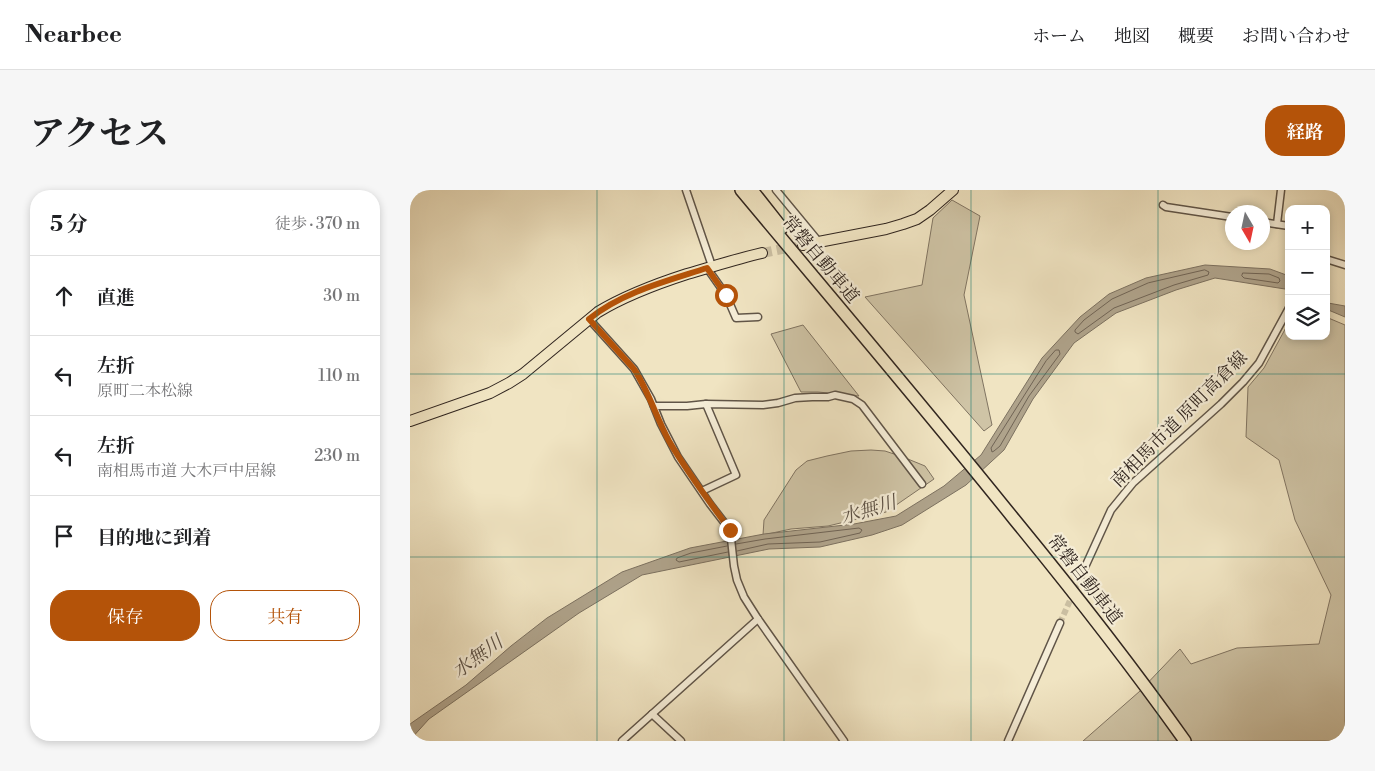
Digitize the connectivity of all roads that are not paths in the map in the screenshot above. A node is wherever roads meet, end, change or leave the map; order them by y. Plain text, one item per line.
1 (686, 190) edge
2 (740, 190) edge
3 (752, 190) edge
4 (776, 190) edge
5 (953, 190) edge
6 (1281, 190) edge
7 (1163, 205) dead end
8 (1225, 217) edge
9 (1270, 223) edge
10 (1277, 224) junction
11 (1285, 225) edge
12 (819, 242) junction
13 (803, 245) tunnel mouth
14 (762, 253) tunnel mouth
15 (1330, 260) edge
16 (1345, 265) edge
17 (709, 267) junction
18 (1285, 315) edge
19 (758, 317) dead end
20 (589, 319) junction
21 (706, 404) junction
22 (654, 406) junction
23 (410, 421) edge
24 (952, 443) junction
25 (922, 484) dead end
26 (702, 491) junction
27 (1080, 578) tunnel mouth
28 (758, 620) junction
29 (1060, 623) tunnel mouth
30 (652, 714) junction
31 (622, 741) edge
32 (680, 741) edge
33 (844, 741) edge
34 (1008, 741) edge
35 (1185, 741) edge

1 - 17 street
2 - 24 highway, 常磐自動車道
3 - 24 highway, 常磐自動車道
4 - 12 street
5 - 12 main road
6 - 10 street
7 - 8 street
9 - 10 street
10 - 11 street
12 - 13 main road
14 - 17 main road
15 - 16 street
17 - 19 street
17 - 20 main road
18 - 27 street, 南相馬市道 原町高倉線
20 - 22 street
20 - 23 main road
21 - 22 street
21 - 25 street
21 - 26 street
22 - 26 street
24 - 35 highway, 常磐自動車道
26 - 28 street
28 - 30 street
28 - 33 street
29 - 34 street
30 - 31 street
30 - 32 street

